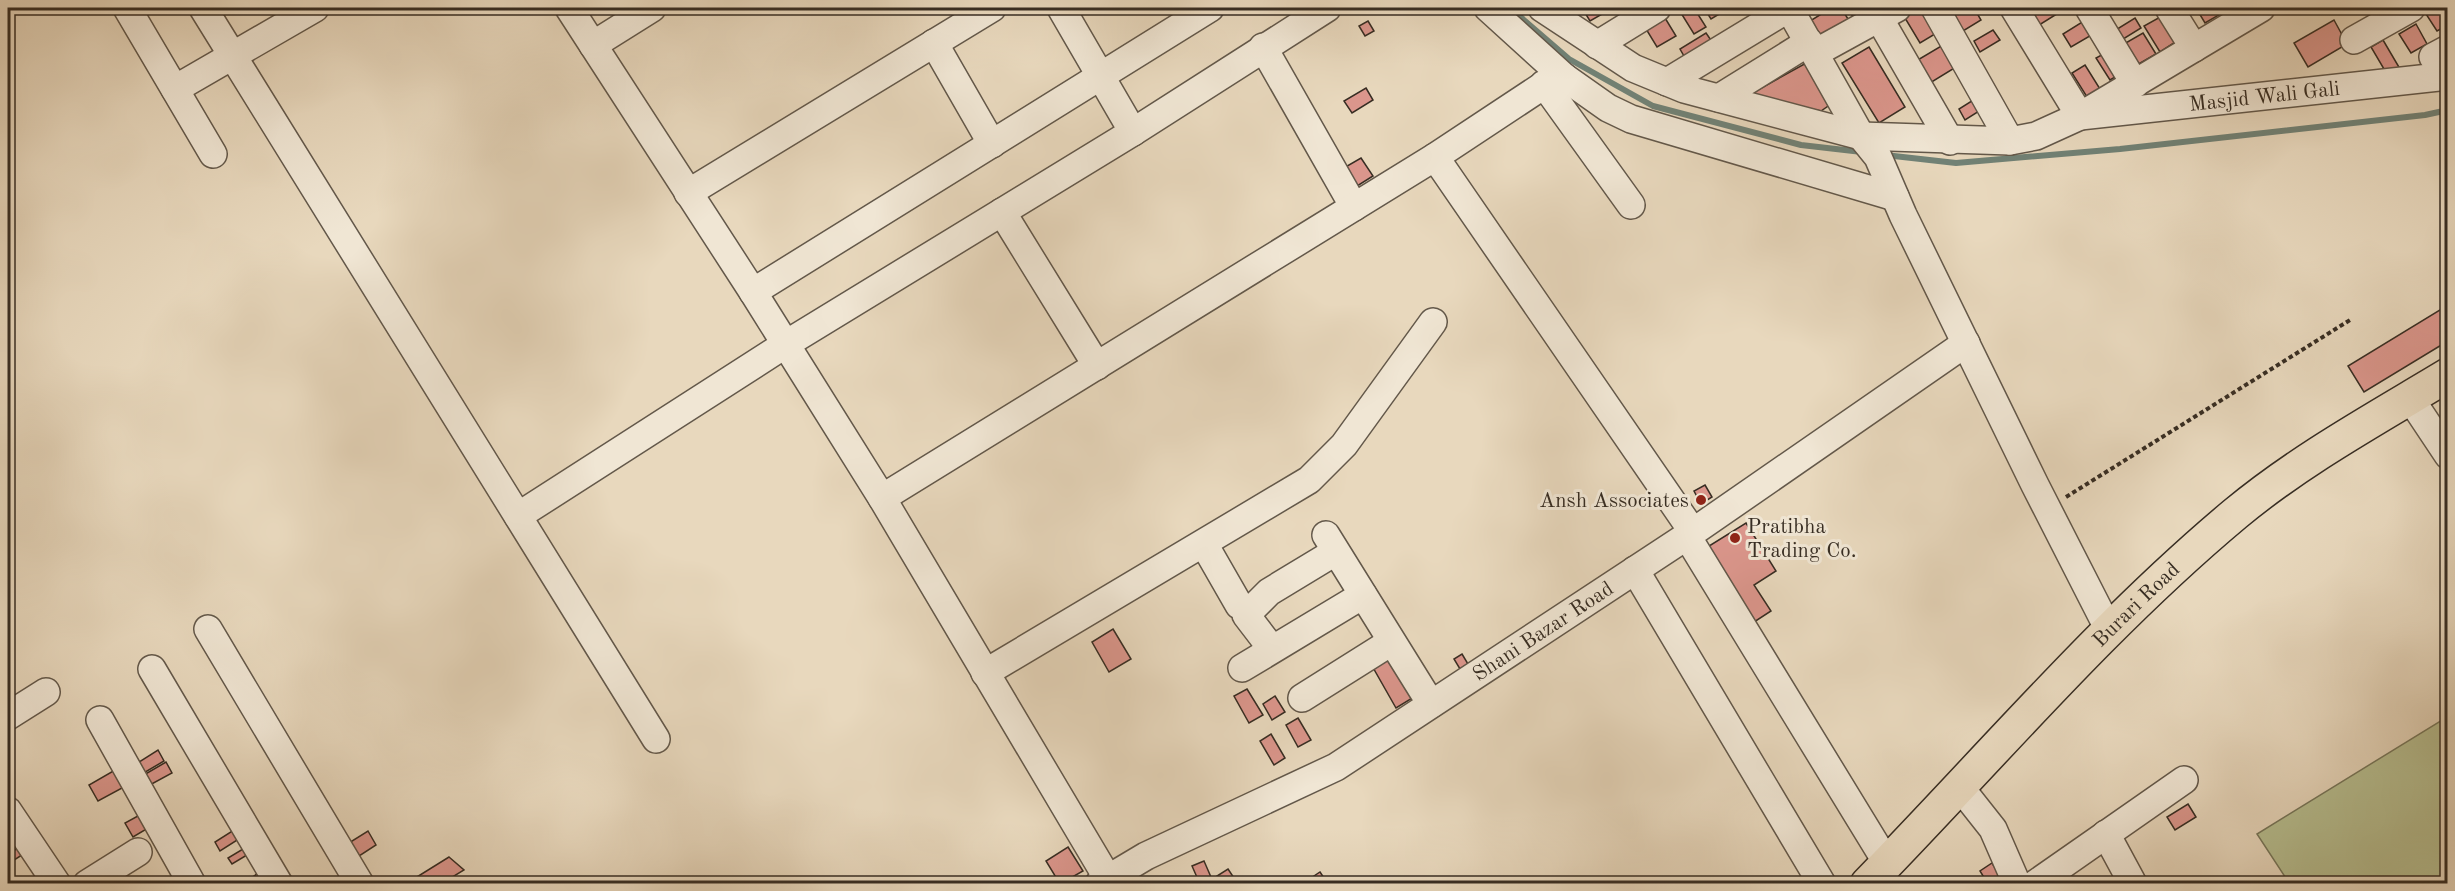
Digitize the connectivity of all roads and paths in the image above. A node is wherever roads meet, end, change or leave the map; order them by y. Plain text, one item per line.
1 (127, 8) edge
2 (203, 8) edge
3 (315, 8) edge
4 (568, 8) edge
5 (652, 8) edge
6 (992, 8) edge
7 (1061, 8) edge
8 (1210, 8) edge
9 (1327, 8) edge
10 (1488, 8) edge
11 (1542, 8) edge
12 (1657, 8) edge
13 (1789, 8) edge
14 (1935, 8) edge
15 (2014, 8) edge
16 (2089, 8) edge
17 (2169, 8) edge
18 (2411, 8) edge
19 (2250, 10) edge
20 (1889, 11) edge
21 (285, 15) edge
22 (2354, 40) dead end
23 (934, 43) junction
24 (593, 45) junction
25 (1598, 45) junction
26 (1263, 47) junction
27 (1812, 47) junction
28 (2194, 48) junction
29 (234, 55) junction
30 (2443, 61) edge
31 (1101, 76) junction
32 (1554, 80) junction
33 (1667, 82) junction
34 (2134, 84) junction
35 (175, 89) junction
36 (1719, 98) junction
37 (2080, 116) junction
38 (1133, 132) junction
39 (1950, 141) junction
40 (2010, 141) junction
41 (992, 144) junction
42 (213, 154) dead end
43 (1435, 157) junction
44 (1881, 168) junction
45 (688, 193) junction
46 (1631, 205) dead end
47 (1354, 207) junction
48 (1002, 213) junction
49 (753, 292) junction
50 (2350, 320) dead end
51 (1433, 322) dead end
52 (1966, 343) junction
53 (786, 344) junction
54 (1096, 366) junction
55 (2448, 375) edge
56 (2410, 398) junction
57 (2448, 454) edge
58 (882, 498) junction
59 (2047, 509) junction
60 (518, 516) junction
61 (1690, 534) junction
62 (1203, 544) junction
63 (1635, 570) junction
64 (1363, 595) junction
65 (1239, 605) dead end
66 (2108, 628) junction
67 (208, 629) dead end
68 (1391, 642) junction
69 (1272, 649) junction
70 (1242, 668) dead end
71 (152, 669) dead end
72 (985, 673) junction
73 (46, 692) dead end
74 (1302, 698) dead end
75 (1431, 704) junction
76 (11, 706) edge
77 (100, 720) dead end
78 (656, 739) dead end
79 (2184, 780) dead end
80 (1959, 786) junction
81 (8, 810) edge
82 (2106, 834) junction
83 (138, 852) dead end
84 (1877, 873) edge
85 (1106, 882) edge
86 (57, 884) edge
87 (87, 884) edge
88 (192, 884) edge
89 (279, 884) edge
90 (360, 884) edge
91 (1822, 884) edge
92 (2017, 884) edge
93 (2035, 884) edge
94 (2133, 884) edge

1 - 35 street
2 - 29 street
3 - 21 street
4 - 24 street
5 - 24 street
6 - 23 street
7 - 31 street
8 - 31 street
9 - 26 street
10 - 32 street
11 - 25 street
12 - 25 street
13 - 27 street
13 - 33 street
14 - 40 street
15 - 37 street
16 - 34 street
17 - 28 street
18 - 22 street
19 - 28 street
20 - 27 street
20 - 39 street
21 - 29 street
23 - 41 street
23 - 45 street
24 - 45 street
25 - 33 street
26 - 38 street
26 - 47 street
27 - 36 street
27 - 44 street
28 - 34 street
29 - 35 street
29 - 60 street
30 - 37 street, Masjid Wali Gali
31 - 38 street
31 - 41 street
32 - 43 street
32 - 44 street
32 - 46 street
33 - 36 street
34 - 37 street
35 - 42 street
36 - 44 street
37 - 40 street
38 - 48 street
39 - 40 street
39 - 44 street
41 - 49 street
43 - 47 street
43 - 61 street
44 - 52 street
45 - 49 street
47 - 54 street
48 - 53 street
48 - 54 street
49 - 53 street
50 - 59 path
51 - 62 street
52 - 59 street
52 - 61 street, Shani Bazar Road
53 - 58 street
53 - 60 street
54 - 58 street
55 - 56 main road, Burari Road
56 - 57 street
56 - 66 main road, Burari Road
58 - 72 street
59 - 66 street
60 - 78 street
61 - 63 street, Shani Bazar Road
61 - 84 street
62 - 65 street
62 - 72 street
63 - 75 street, Shani Bazar Road
63 - 91 street
64 - 68 street
64 - 69 street
64 - 69 street
66 - 80 main road, Burari Road
67 - 90 street
68 - 74 street
68 - 75 street
69 - 70 street
71 - 89 street
72 - 85 street
73 - 76 street
75 - 85 street, Shani Bazar Road
77 - 88 street
79 - 82 street
80 - 84 main road, Burari Road
80 - 92 street
81 - 86 street
82 - 93 street
82 - 94 street
83 - 87 street

